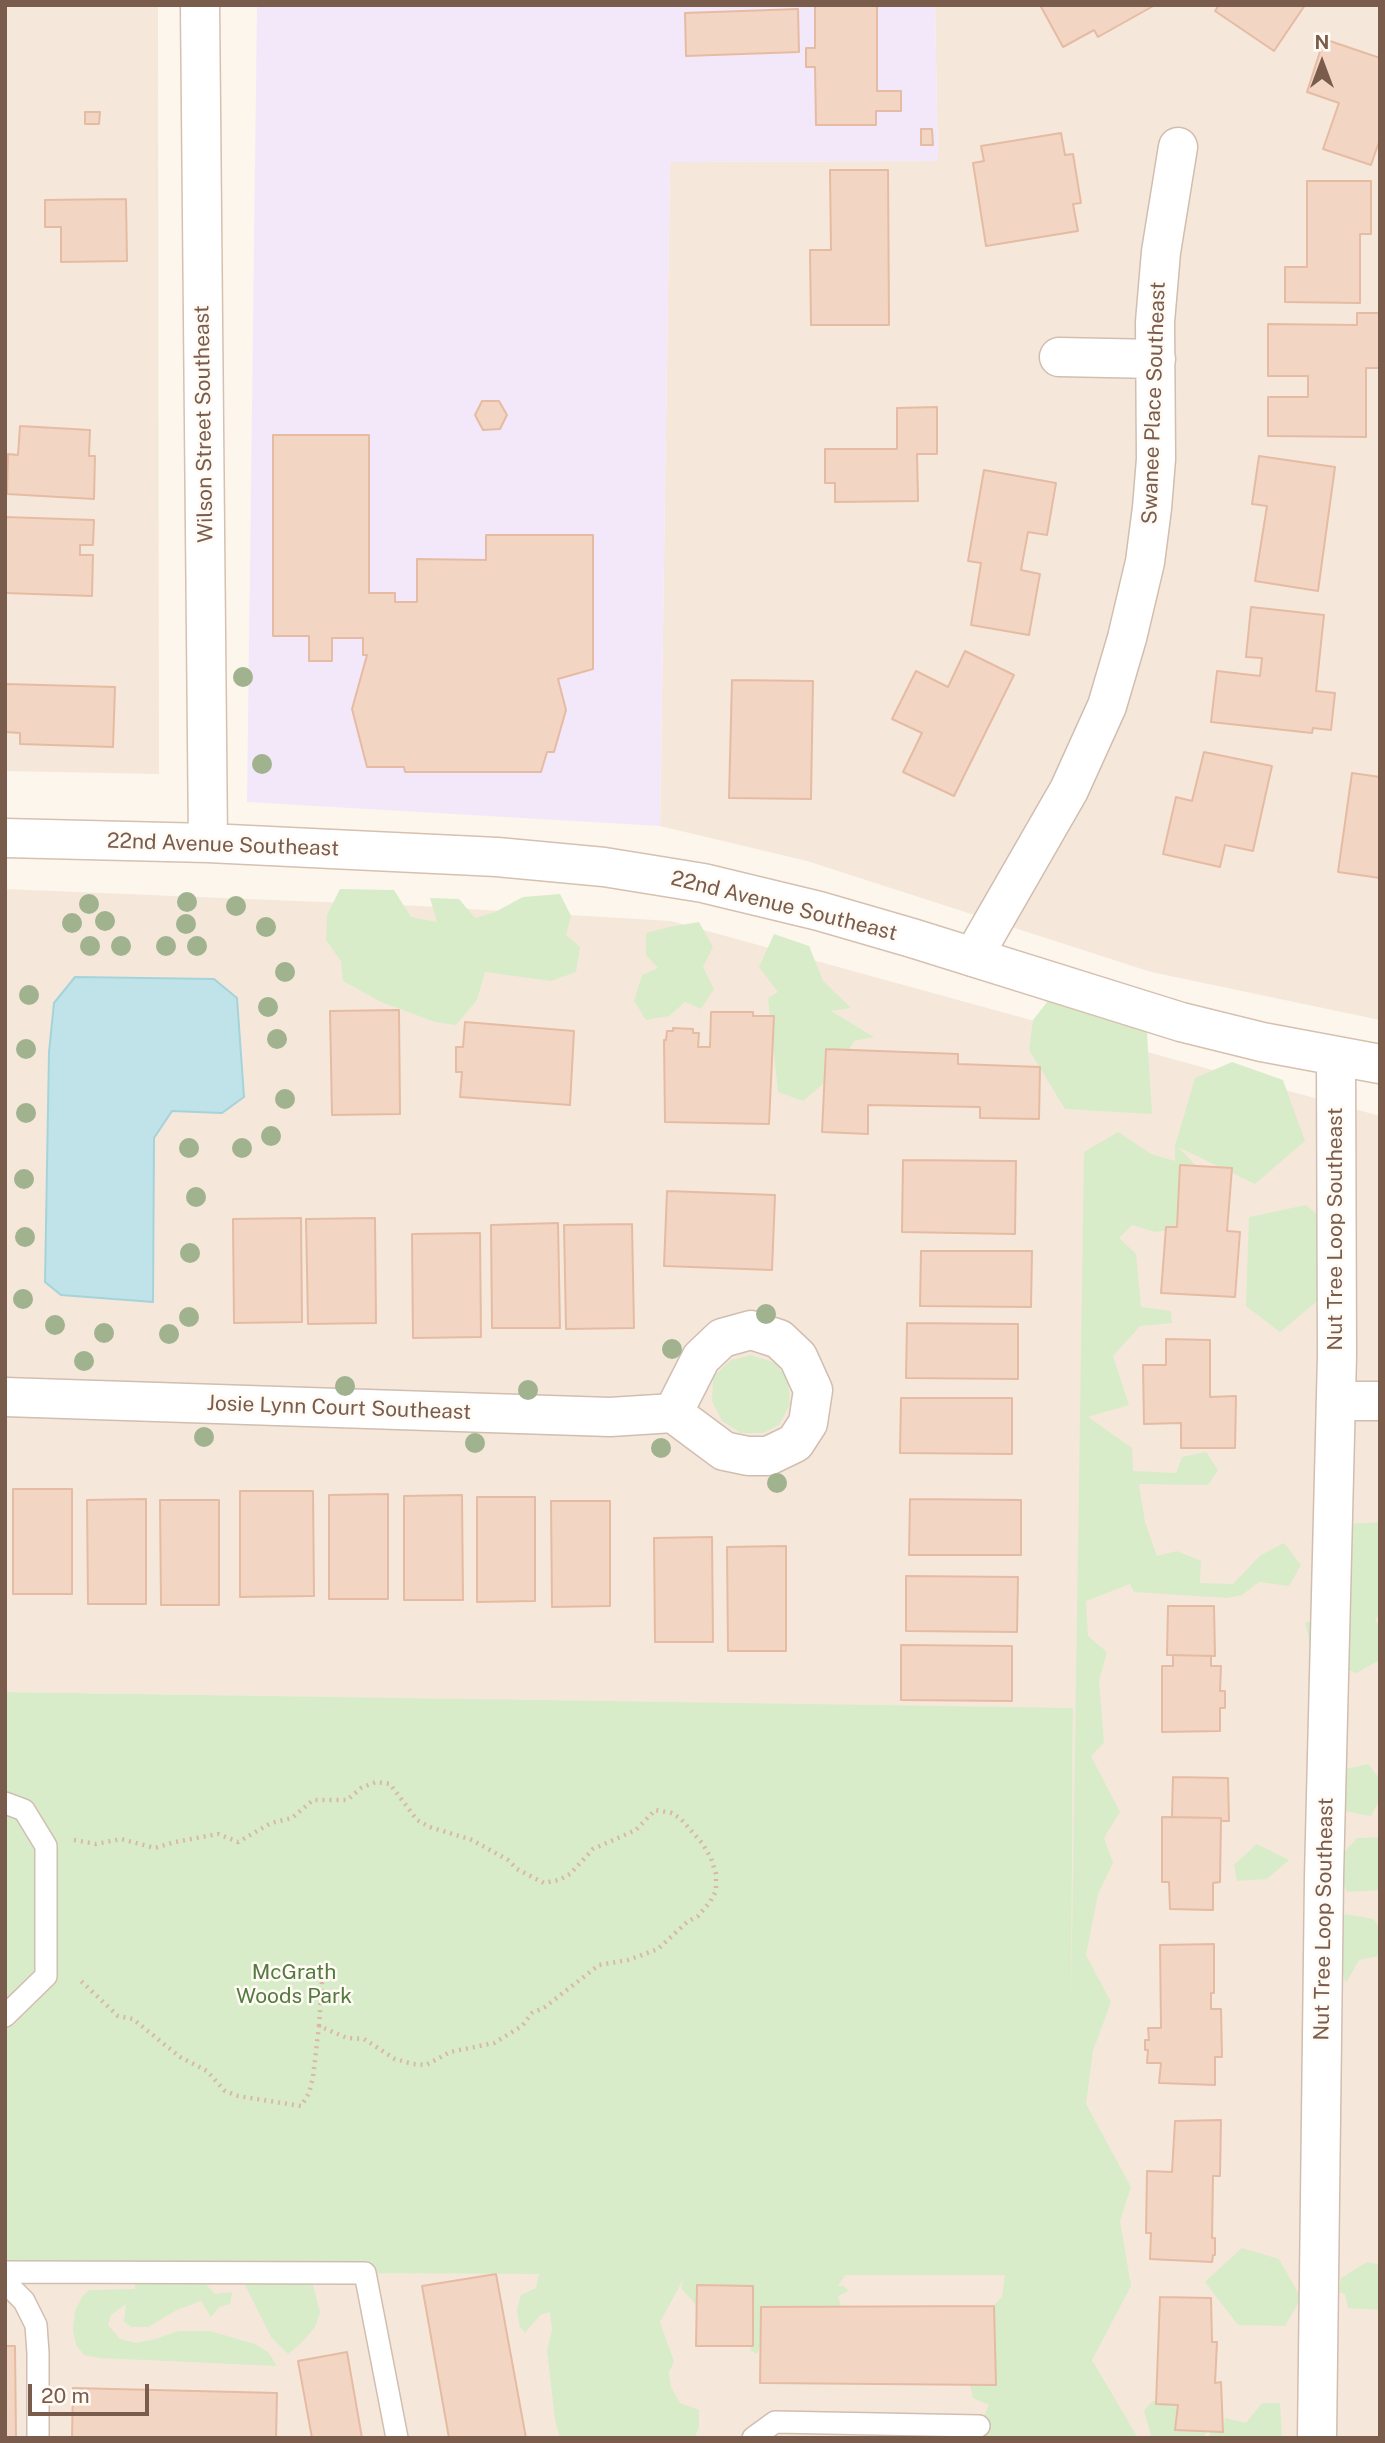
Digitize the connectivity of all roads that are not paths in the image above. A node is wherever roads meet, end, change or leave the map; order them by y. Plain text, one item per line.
1 (200, 5) edge
2 (1178, 147) dead end
3 (1059, 357) dead end
4 (1156, 359) junction
5 (5, 838) edge
6 (208, 842) junction
7 (973, 957) junction
8 (1336, 1057) junction
9 (1380, 1064) edge
10 (5, 1397) edge
11 (1336, 1401) junction
12 (1380, 1401) edge
13 (673, 1413) dead end
14 (5, 1802) edge
15 (5, 2016) edge
16 (5, 2272) edge
17 (5, 2282) edge
18 (979, 2426) dead end
19 (38, 2438) edge
20 (397, 2438) edge
21 (753, 2438) edge
22 (1317, 2438) edge

1 - 6 street, Wilson Street Southeast
2 - 4 street, Swanee Place Southeast
3 - 4 street
4 - 7 street, Swanee Place Southeast
5 - 6 street, 22nd Avenue Southeast
6 - 7 street, 22nd Avenue Southeast
7 - 8 street, 22nd Avenue Southeast
8 - 9 street, 22nd Avenue Southeast
8 - 11 street, Nut Tree Loop Southeast
10 - 13 street, Josie Lynn Court Southeast
11 - 12 street
11 - 22 street, Nut Tree Loop Southeast
14 - 15 lane
16 - 20 lane
17 - 19 lane
18 - 21 lane

